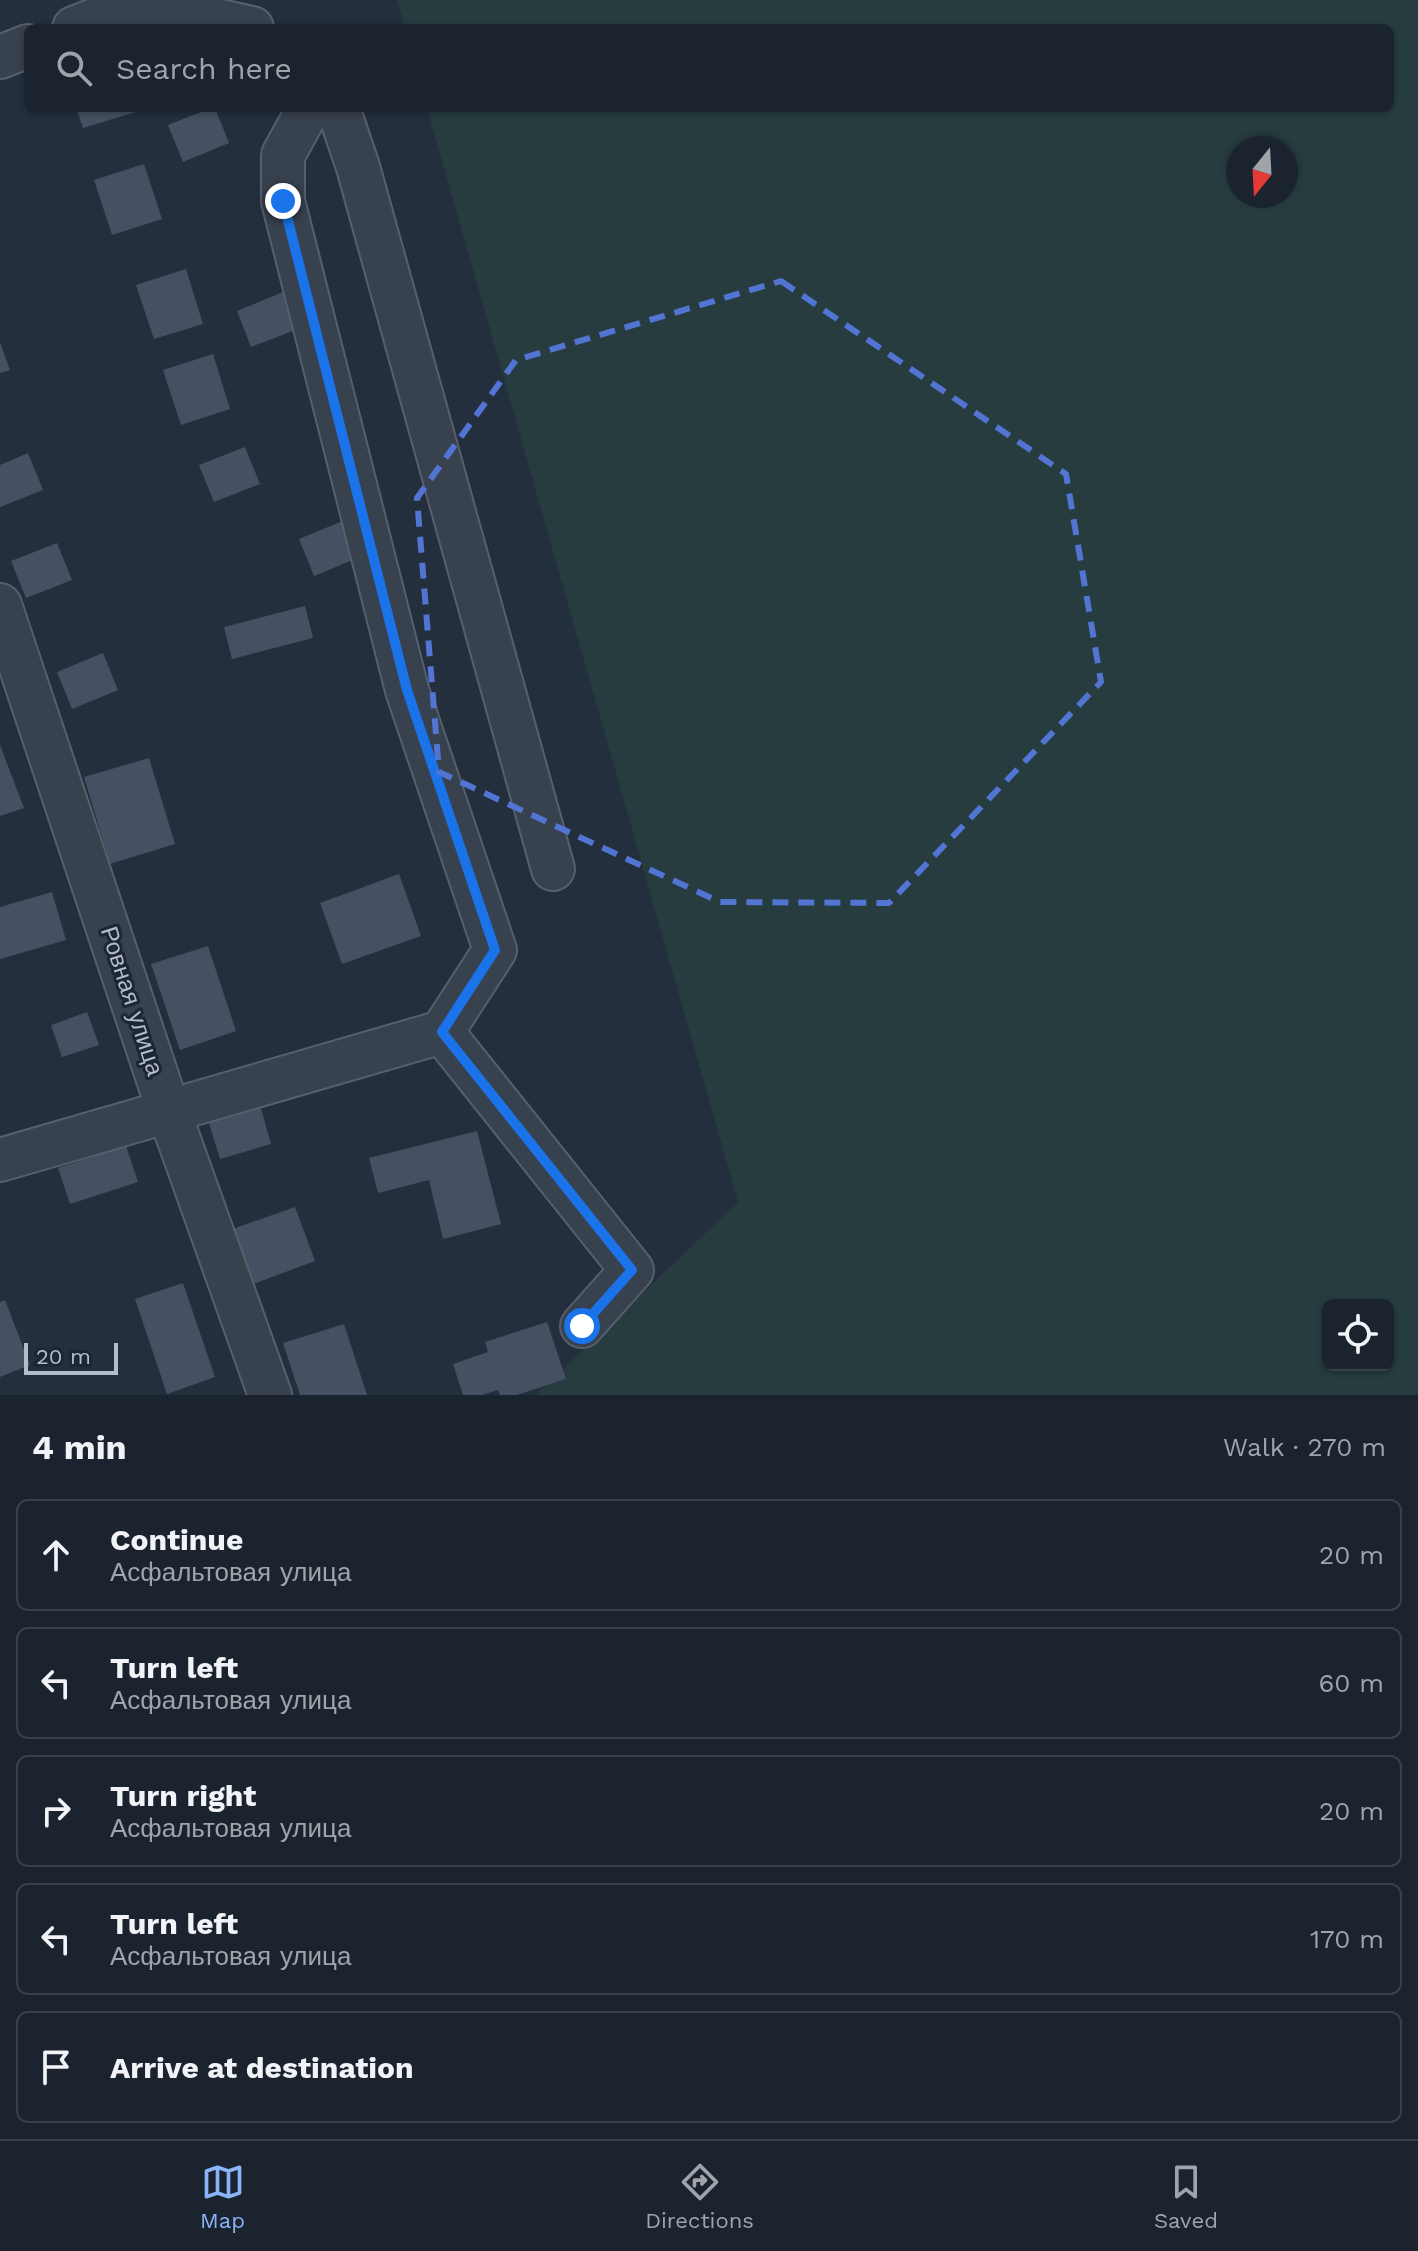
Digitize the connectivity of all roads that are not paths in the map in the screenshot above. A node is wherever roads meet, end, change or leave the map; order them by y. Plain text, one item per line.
1 (138, 2) edge
2 (84, 24) edge
3 (234, 24) edge
4 (24, 48) edge
5 (0, 57) edge
6 (307, 112) edge
7 (339, 112) edge
8 (0, 605) edge
9 (553, 869) dead end
10 (442, 1032) junction
11 (168, 1109) junction
12 (0, 1160) edge
13 (582, 1326) dead end
14 (270, 1395) edge

1 - 2 street
1 - 3 street
4 - 5 street
6 - 10 street
7 - 9 street
8 - 11 street, Ровная улица
10 - 11 street
10 - 13 street
11 - 12 street
11 - 14 street, Ровная улица

